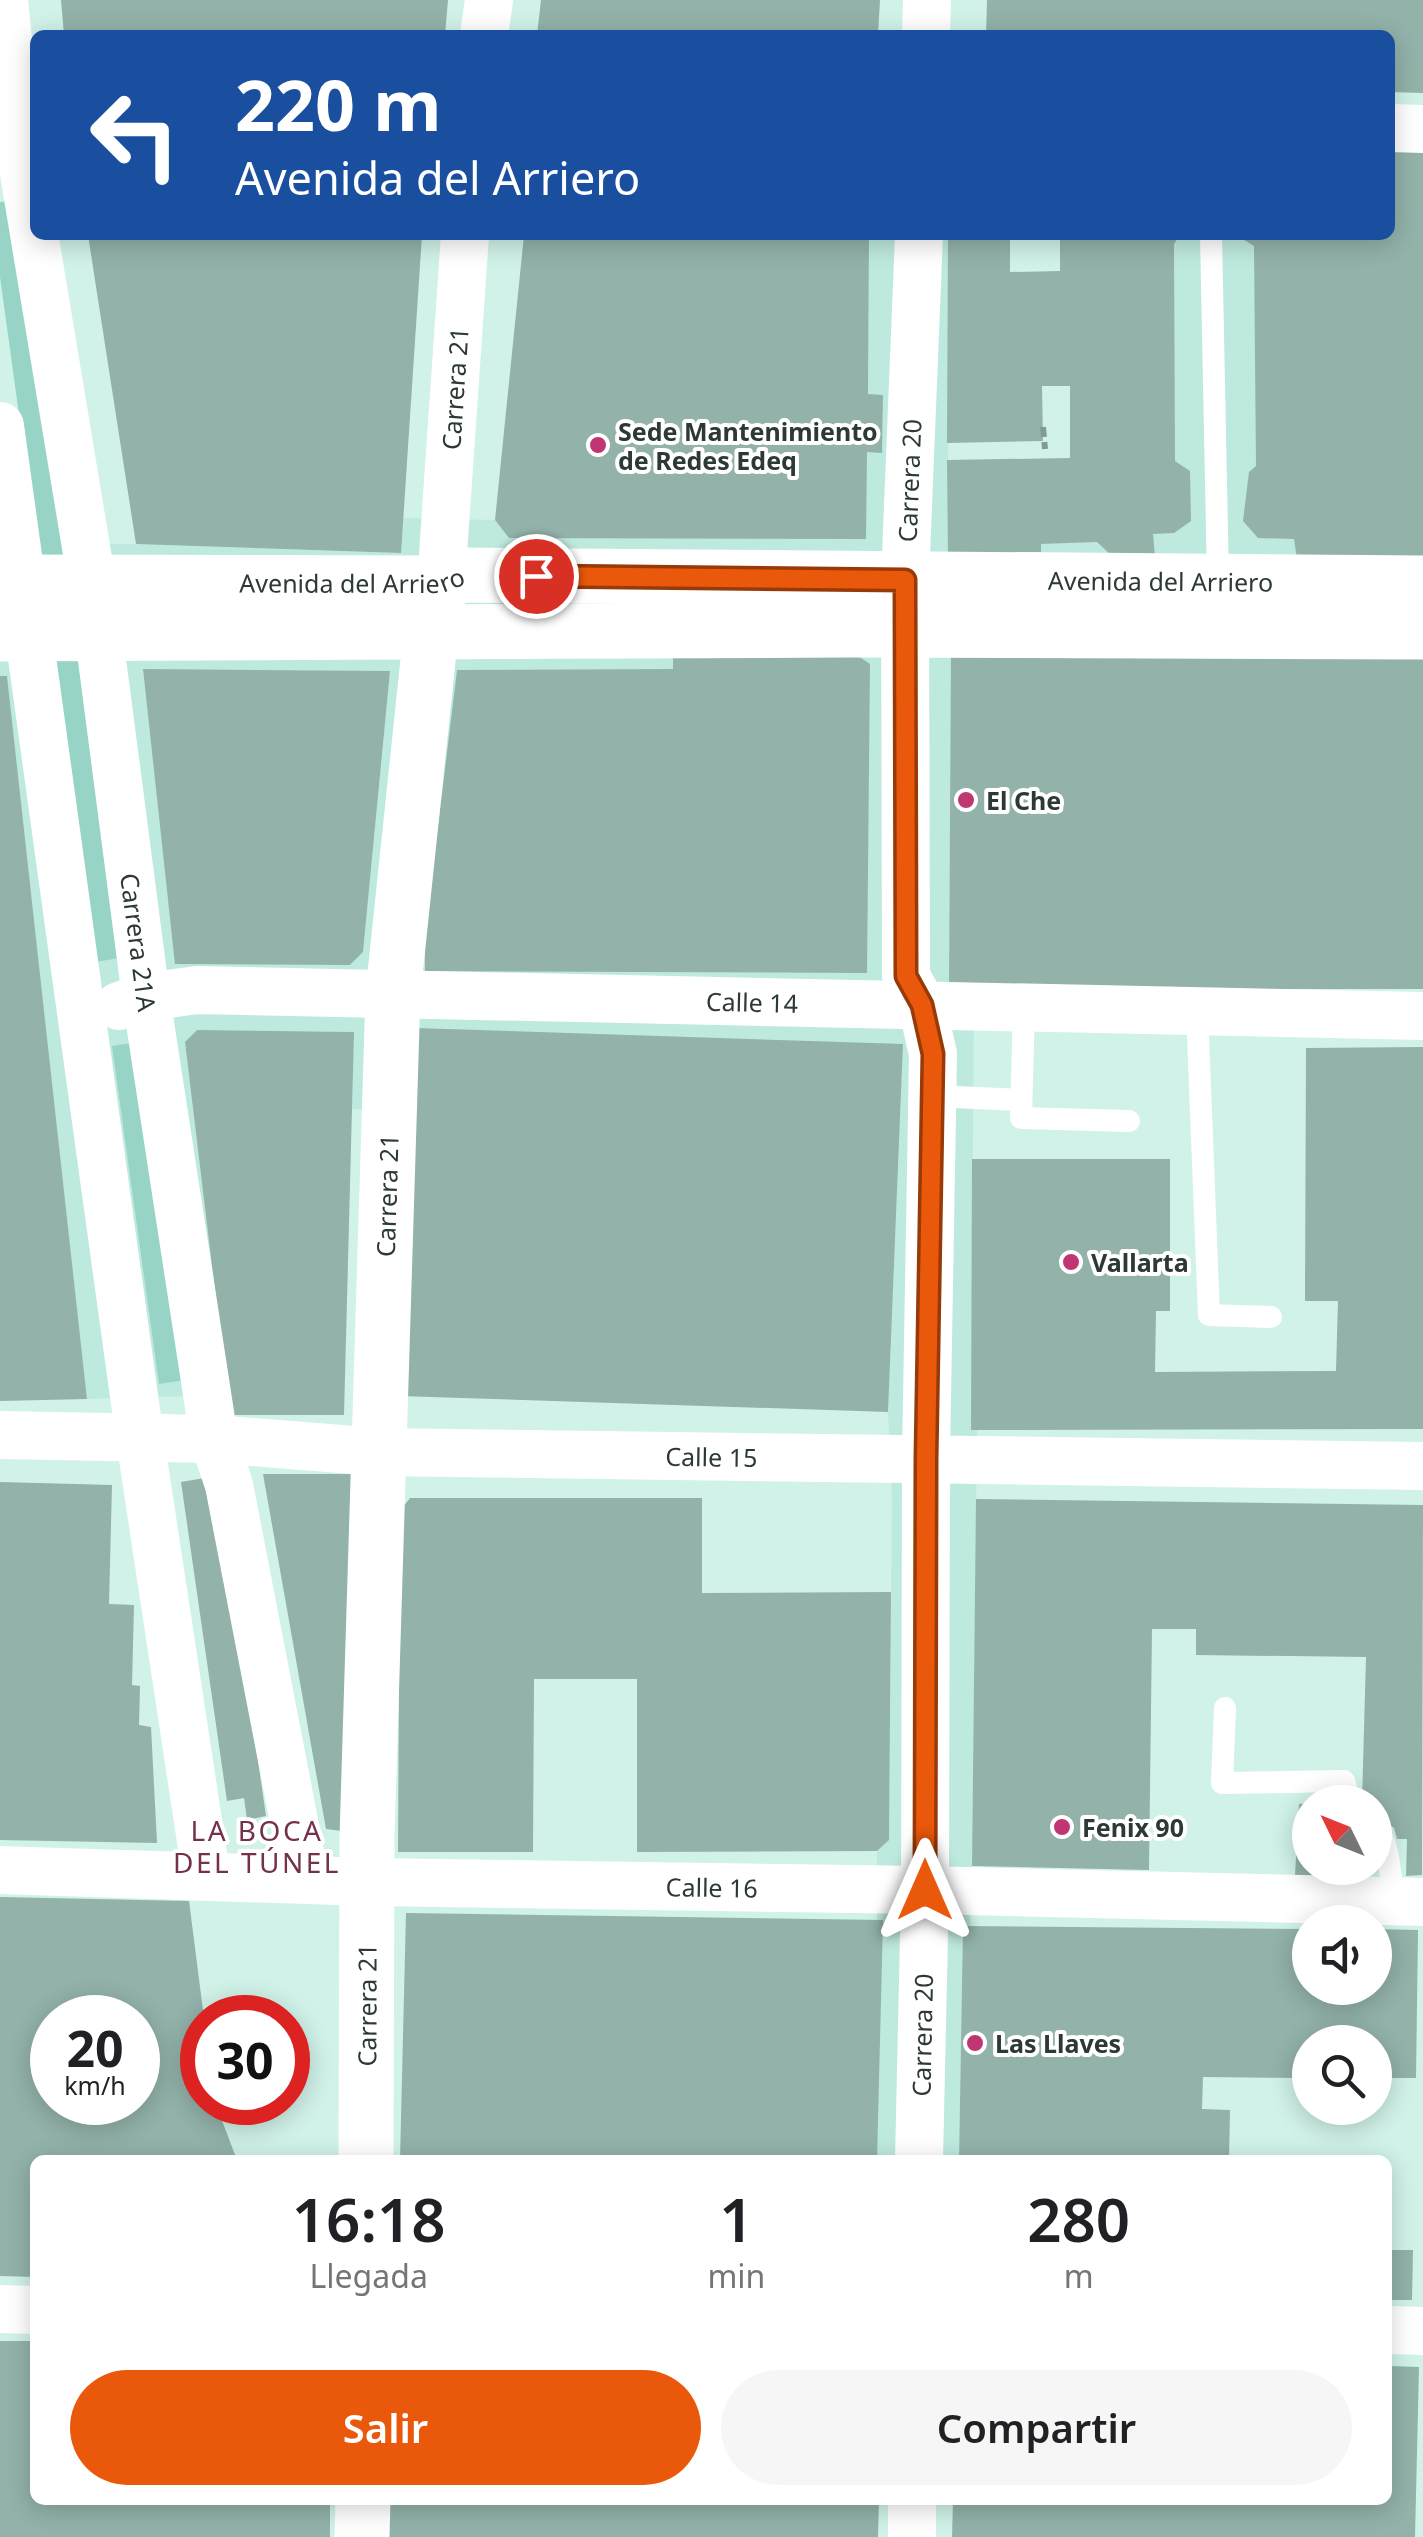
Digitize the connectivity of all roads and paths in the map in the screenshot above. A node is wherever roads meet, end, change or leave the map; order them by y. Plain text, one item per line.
1 (4, 0) edge
2 (489, 0) edge
3 (927, 0) edge
4 (485, 30) edge
5 (926, 30) edge
6 (17, 127) edge
7 (1395, 128) edge
8 (1423, 129) edge
9 (30, 206) edge
10 (36, 240) edge
11 (465, 240) edge
12 (919, 240) edge
13 (1211, 240) edge
14 (0, 426) edge
15 (1043, 427) dead end
16 (1046, 449) dead end
17 (1218, 581) junction
18 (1423, 582) edge
19 (905, 605) junction
20 (12, 608) edge
21 (436, 608) junction
22 (96, 609) junction
23 (1423, 632) edge
24 (394, 993) junction
25 (146, 997) junction
26 (922, 1005) junction
27 (1024, 1006) junction
28 (1197, 1010) junction
29 (1423, 1016) edge
30 (84, 1018) junction
31 (932, 1096) junction
32 (1022, 1100) junction
33 (1128, 1121) dead end
34 (1270, 1317) dead end
35 (0, 1435) edge
36 (214, 1438) junction
37 (140, 1440) junction
38 (379, 1452) junction
39 (926, 1458) junction
40 (1423, 1466) edge
41 (1225, 1708) dead end
42 (1345, 1785) edge
43 (0, 1870) edge
44 (206, 1874) junction
45 (305, 1878) junction
46 (1392, 1881) edge
47 (367, 1882) junction
48 (925, 1890) junction
49 (1409, 1902) edge
50 (366, 2155) edge
51 (919, 2155) edge
52 (0, 2309) edge
53 (30, 2310) edge
54 (1392, 2330) edge
55 (1423, 2331) edge
56 (362, 2505) edge
57 (912, 2505) edge
58 (362, 2537) edge
59 (912, 2537) edge

1 - 6 street, Carrera 21A
2 - 4 street
3 - 5 street
6 - 9 street, Carrera 21A
7 - 8 street
10 - 22 street, Carrera 21A
11 - 21 street, Carrera 21
12 - 19 street, Carrera 20
13 - 17 lane
14 - 20 street
15 - 16 path
17 - 18 street, Avenida del Arriero
17 - 19 street, Avenida del Arriero
19 - 21 street, Avenida del Arriero
19 - 23 street, Avenida del Arriero
19 - 26 street, Carrera 20
20 - 22 street, Avenida del Arriero
20 - 30 street
21 - 22 street, Avenida del Arriero
21 - 24 street, Carrera 21
22 - 25 street, Carrera 21A
24 - 25 street, Calle 14
24 - 26 street, Calle 14
24 - 38 street, Carrera 21
25 - 30 street, Calle 14
25 - 36 street, Carrera 21A
26 - 27 street, Calle 14
26 - 31 street, Carrera 20
27 - 28 street, Calle 14
27 - 32 lane
28 - 29 street, Calle 14
28 - 34 lane
30 - 37 street
31 - 32 lane
31 - 39 street, Carrera 20
32 - 33 lane
35 - 37 street, Calle 15
36 - 37 street, Calle 15
36 - 38 street, Calle 15
36 - 45 street, Carrera 21A
37 - 44 street
38 - 39 street, Calle 15
38 - 47 street, Carrera 21
39 - 40 street, Calle 15
39 - 48 street, Carrera 20
41 - 42 lane
43 - 44 street, Calle 16
44 - 45 street, Calle 16
45 - 47 street, Calle 16
46 - 49 lane
47 - 48 street, Calle 16
47 - 50 street, Carrera 21
48 - 49 street, Calle 16
48 - 51 street, Carrera 20
52 - 53 street
54 - 55 street
56 - 58 street
57 - 59 street

